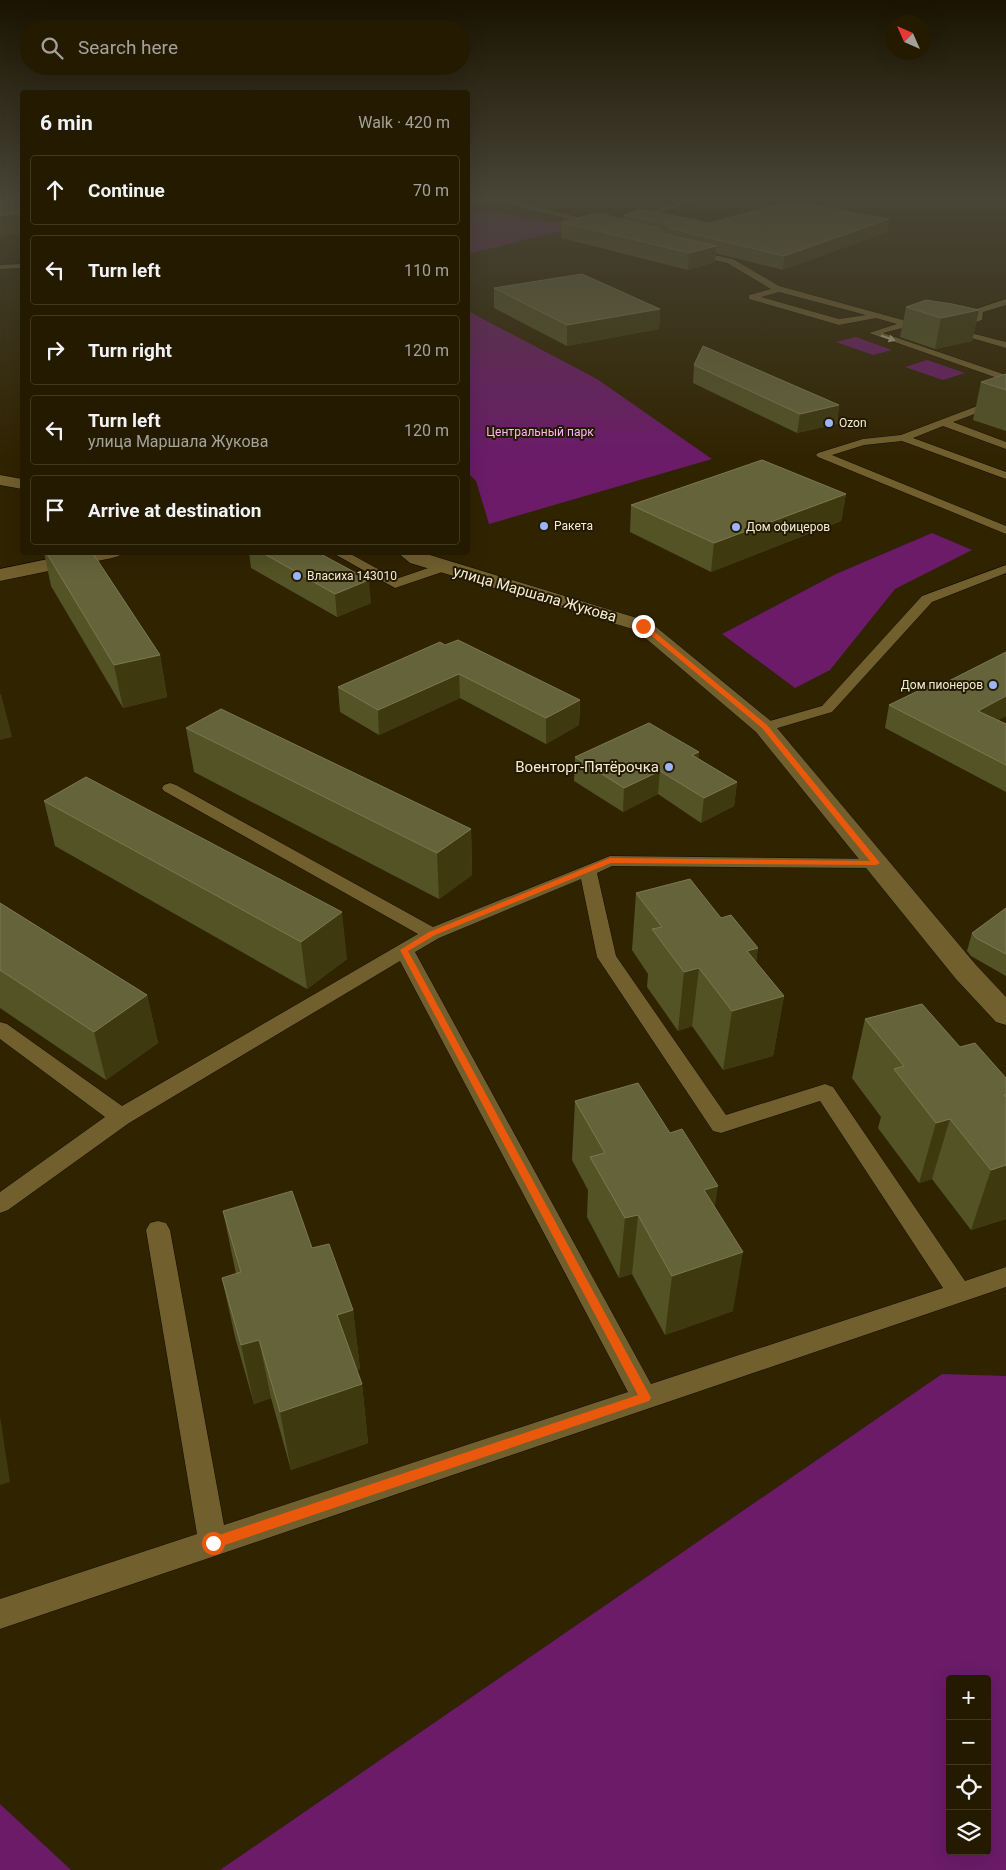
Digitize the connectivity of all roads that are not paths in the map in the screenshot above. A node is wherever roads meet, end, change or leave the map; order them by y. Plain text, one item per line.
1 (770, 283) edge
2 (779, 288) junction
3 (1006, 302) edge
4 (881, 316) junction
5 (986, 339) junction
6 (1006, 339) edge
7 (1006, 345) edge
8 (1006, 378) edge
9 (1004, 396) edge
10 (942, 422) junction
11 (903, 438) junction
12 (1006, 446) edge
13 (1006, 476) edge
14 (0, 480) edge
15 (20, 484) edge
16 (1006, 530) edge
17 (97, 555) edge
18 (342, 555) edge
19 (411, 555) edge
20 (443, 567) junction
21 (1006, 569) edge
22 (0, 575) edge
23 (764, 727) junction
24 (170, 788) dead end
25 (876, 863) junction
26 (588, 870) junction
27 (432, 934) junction
28 (404, 950) junction
29 (1006, 1014) edge
30 (0, 1029) edge
31 (120, 1117) junction
32 (0, 1204) edge
33 (158, 1230) dead end
34 (1006, 1277) edge
35 (960, 1292) junction
36 (645, 1398) junction
37 (213, 1543) junction
38 (0, 1614) edge

1 - 2 lane
2 - 4 lane
2 - 4 lane
3 - 5 lane
4 -> 8 lane
5 - 6 lane
5 - 7 lane
9 - 10 lane
10 - 11 lane
10 - 12 lane
11 - 13 lane
11 - 16 lane
14 - 15 street
17 - 22 street
18 - 20 lane
19 - 20 street, улица Маршала Жукова
20 - 23 street, улица Маршала Жукова
21 - 23 lane
23 - 25 street, улица Маршала Жукова
24 - 27 lane
25 - 26 lane
25 - 29 street, улица Маршала Жукова
26 - 27 lane
26 - 35 lane
27 - 28 lane
28 - 31 lane
28 - 36 lane
30 - 31 lane
31 - 32 lane
33 - 37 lane
34 - 35 lane
35 - 36 lane
36 - 37 lane
37 - 38 lane

